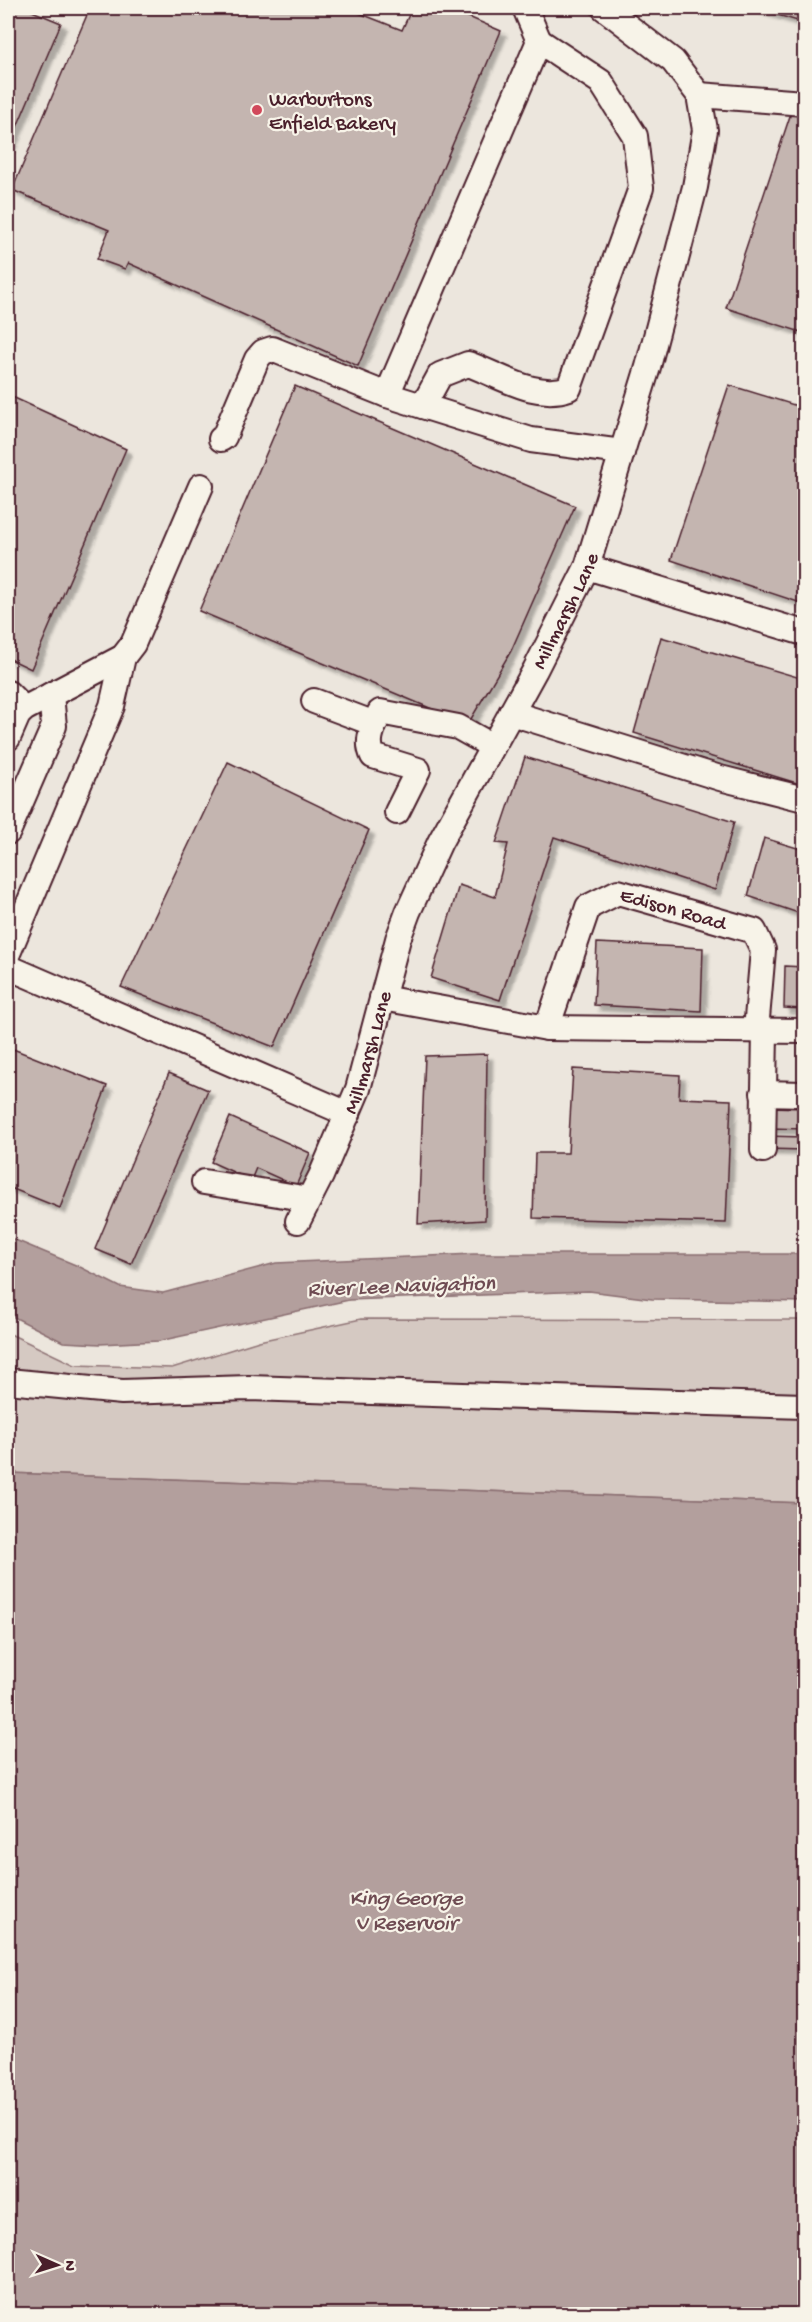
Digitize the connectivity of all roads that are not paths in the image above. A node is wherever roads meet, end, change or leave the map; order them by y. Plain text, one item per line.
1 (525, 8) edge
2 (604, 8) edge
3 (539, 41) junction
4 (699, 95) junction
5 (804, 103) edge
6 (387, 395) junction
7 (423, 406) junction
8 (221, 439) dead end
9 (622, 452) junction
10 (201, 486) dead end
11 (587, 567) junction
12 (804, 633) edge
13 (123, 657) junction
14 (51, 695) junction
15 (16, 701) edge
16 (314, 701) dead end
17 (511, 713) junction
18 (375, 724) junction
19 (8, 737) edge
20 (492, 746) junction
21 (804, 799) edge
22 (397, 812) dead end
23 (8, 832) edge
24 (8, 953) edge
25 (8, 967) edge
26 (382, 998) junction
27 (547, 1028) junction
28 (761, 1030) junction
29 (804, 1031) edge
30 (763, 1093) junction
31 (804, 1094) edge
32 (348, 1114) junction
33 (763, 1150) dead end
34 (204, 1182) dead end
35 (309, 1199) junction
36 (298, 1221) dead end
37 (8, 1381) edge
38 (804, 1406) edge

1 - 3 street
2 - 4 street, Millmarsh Lane
3 - 6 street
3 - 7 street
4 - 5 street
4 - 9 street, Millmarsh Lane
6 - 7 street
6 - 8 street
7 - 9 street
9 - 11 street, Millmarsh Lane
10 - 13 street
11 - 12 street
11 - 17 street, Millmarsh Lane
13 - 14 street
13 - 24 street
14 - 15 street
14 - 23 street
15 - 19 street
16 - 18 street
17 - 20 street, Millmarsh Lane
17 - 21 street
18 - 20 street
18 - 22 street
20 - 26 street, Millmarsh Lane
25 - 32 street
26 - 27 street
26 - 32 street, Millmarsh Lane
27 - 28 street
27 - 28 street, Edison Road
28 - 29 street
28 - 30 street, Edison Road
30 - 31 street
30 - 33 street, Edison Road
32 - 35 street, Millmarsh Lane
34 - 35 street
35 - 36 street, Millmarsh Lane
37 - 38 street

